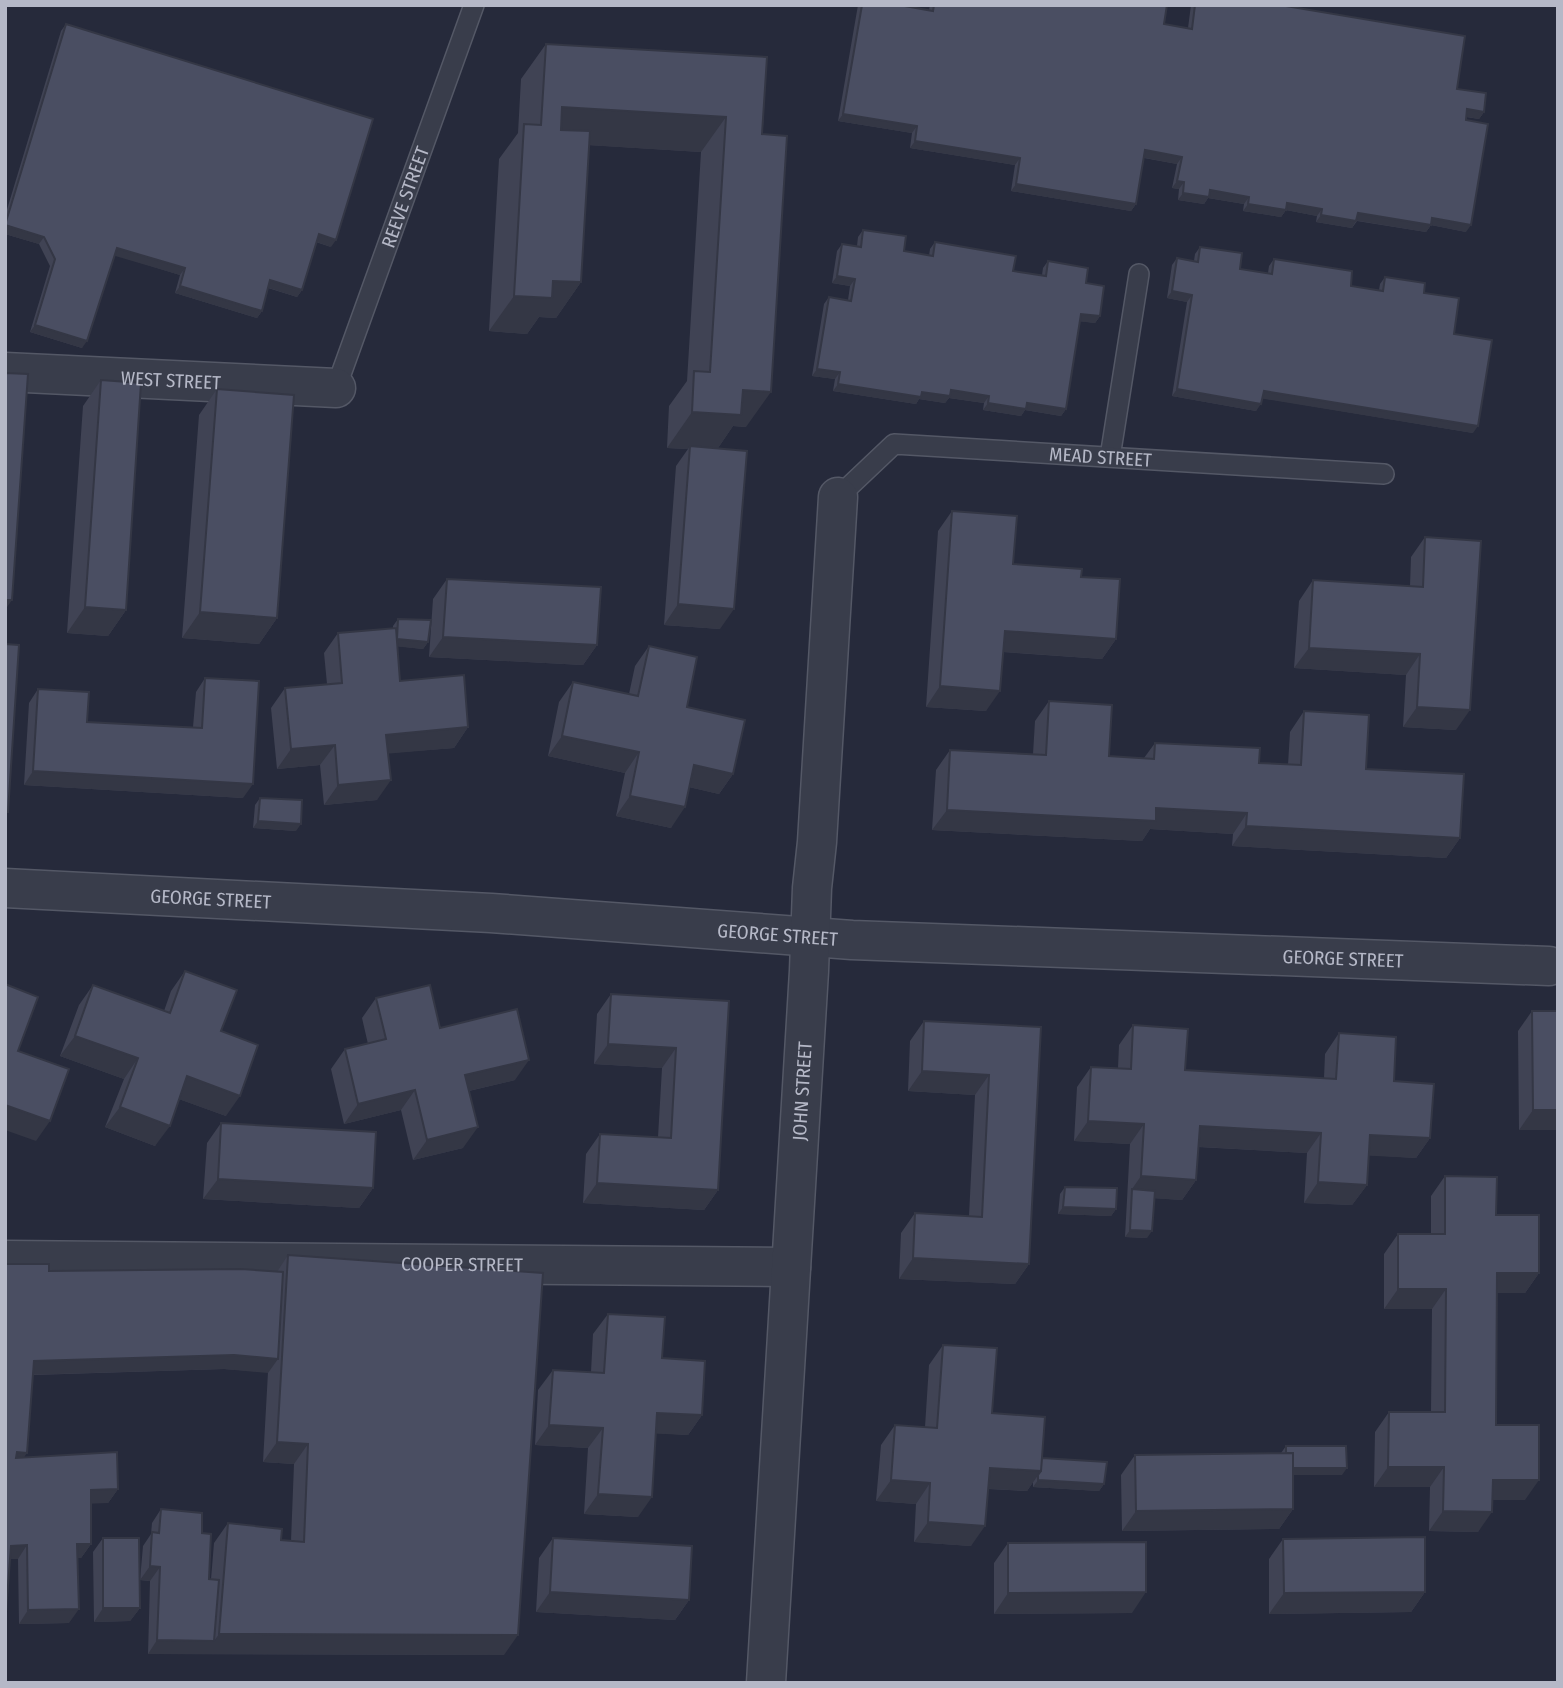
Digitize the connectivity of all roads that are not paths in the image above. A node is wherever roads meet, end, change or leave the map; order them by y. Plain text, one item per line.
1 (474, 5) edge
2 (1139, 274) dead end
3 (5, 372) edge
4 (336, 388) joint
5 (1110, 457) junction
6 (1384, 474) dead end
7 (838, 497) joint
8 (5, 888) edge
9 (811, 938) junction
10 (1549, 966) dead end
11 (5, 1260) edge
12 (791, 1267) junction
13 (766, 1683) edge

1 - 4 lane, REEVE STREET
2 - 5 lane
3 - 4 street, WEST STREET
5 - 6 lane, MEAD STREET
5 - 7 lane, MEAD STREET
7 - 9 street, JOHN STREET
8 - 9 street, GEORGE STREET
9 - 10 street, GEORGE STREET
9 - 12 street, JOHN STREET
11 - 12 street, COOPER STREET
12 - 13 street, JOHN STREET

